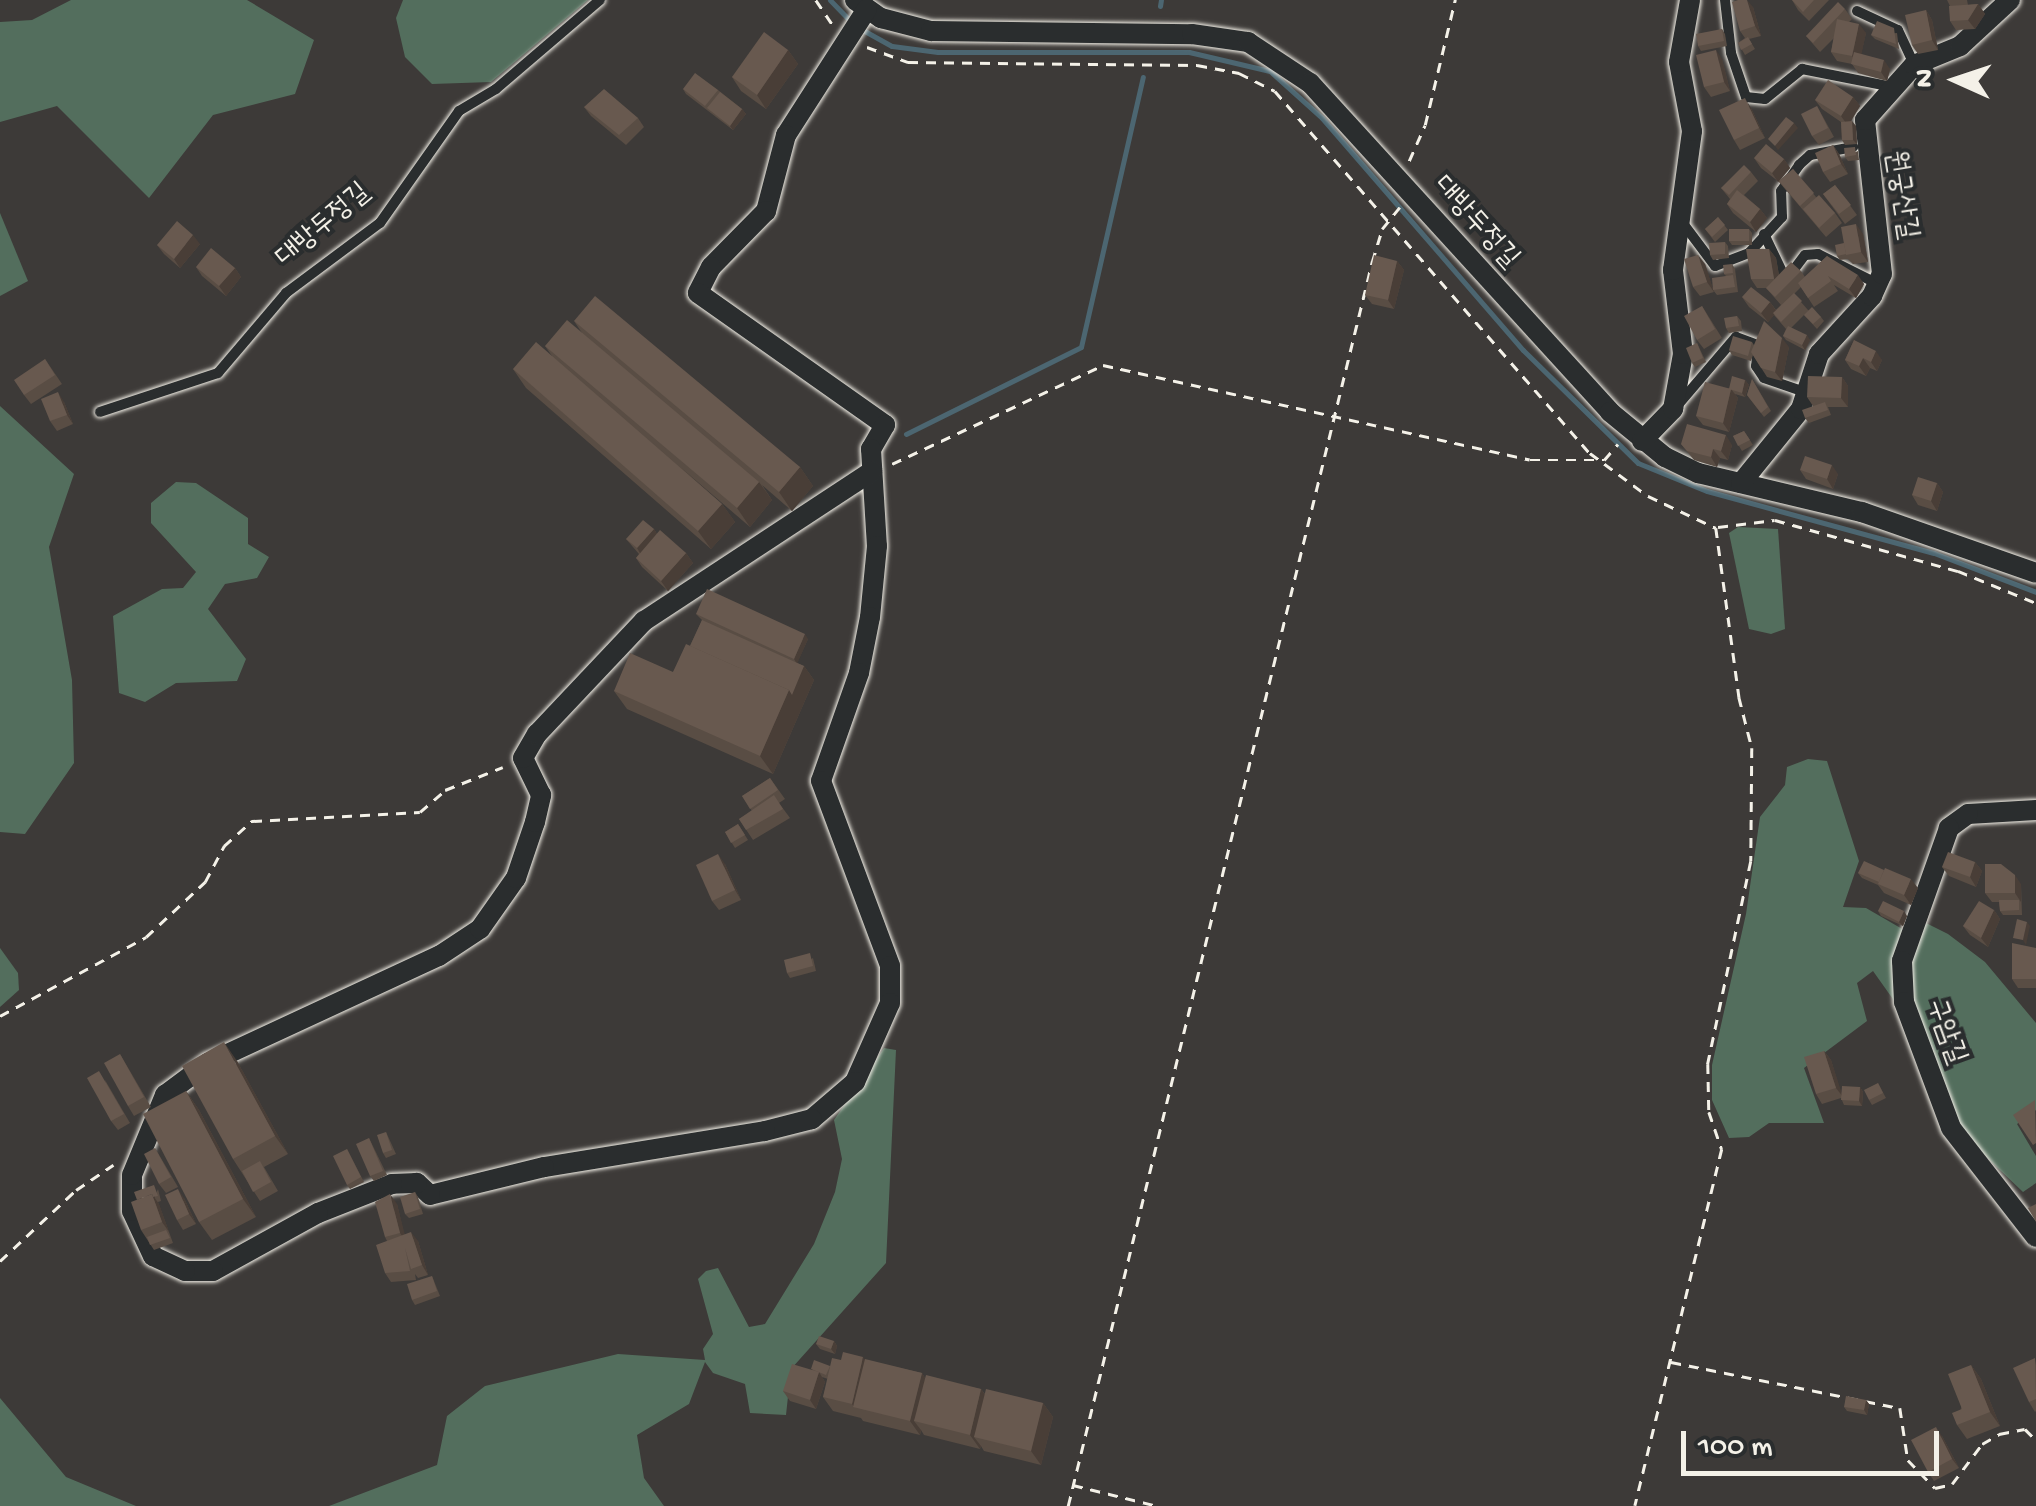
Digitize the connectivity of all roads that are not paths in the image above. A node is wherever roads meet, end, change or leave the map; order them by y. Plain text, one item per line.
1 (600, 0) edge
2 (1690, 0) edge
3 (1726, 0) edge
4 (2010, 0) edge
5 (861, 8) edge
6 (1857, 10) dead end
7 (1914, 65) junction
8 (1893, 87) junction
9 (1864, 146) junction
10 (1677, 216) junction
11 (1764, 234) junction
12 (1878, 284) junction
13 (1805, 392) junction
14 (1673, 409) junction
15 (100, 412) dead end
16 (1634, 438) junction
17 (872, 471) junction
18 (1741, 483) junction
19 (2036, 573) edge
20 (2036, 810) edge
21 (2036, 1195) edge
22 (2018, 1208) junction
23 (2036, 1237) edge

1 - 15 lane, 대방두정길
2 - 10 street
3 - 8 lane
4 - 7 street, 원궁산길
5 - 16 street, 대방두정길
5 - 17 street
6 - 7 lane
7 - 8 street, 원궁산길
8 - 9 street, 원궁산길
9 - 11 lane
9 - 12 street, 원궁산길
10 - 11 lane
10 - 14 street
11 - 12 lane
12 - 13 street
13 - 14 lane
13 - 18 street
14 - 16 street
16 - 18 street, 대방두정길
17 - 17 street
18 - 19 street, 대방두정길
20 - 22 street, 구암길
21 - 22 street
22 - 23 street, 구암길

